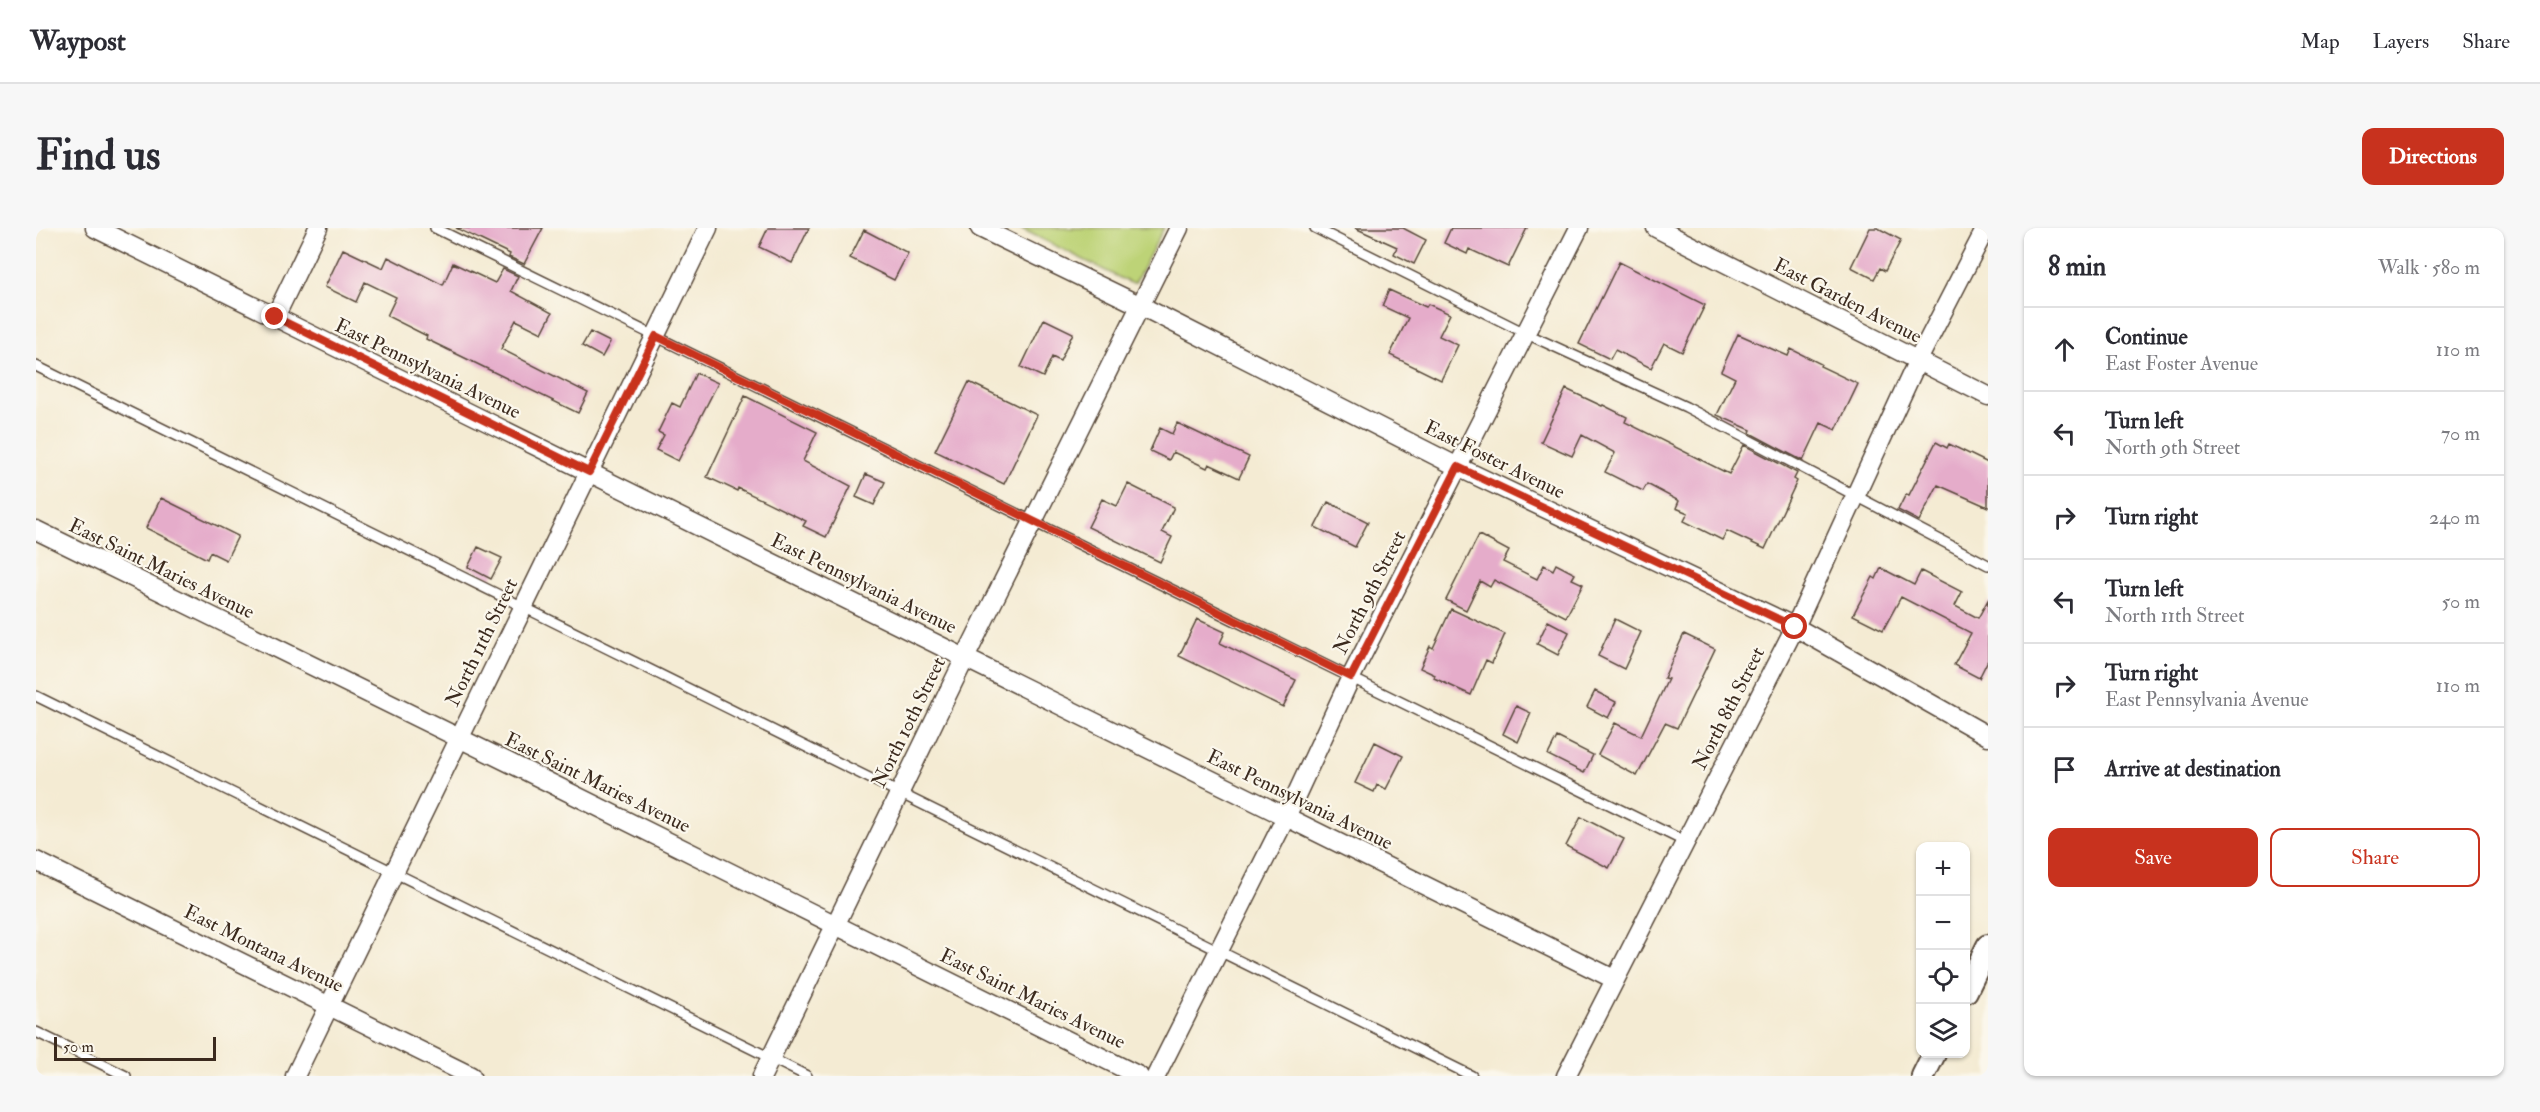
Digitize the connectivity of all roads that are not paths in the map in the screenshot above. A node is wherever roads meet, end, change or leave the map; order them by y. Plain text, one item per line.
1 (95, 228) edge
2 (318, 228) edge
3 (435, 228) edge
4 (708, 228) edge
5 (980, 228) edge
6 (1179, 228) edge
7 (1314, 228) edge
8 (1579, 228) edge
9 (1656, 228) edge
10 (1986, 229) edge
11 (1141, 306) junction
12 (275, 317) junction
13 (1525, 333) junction
14 (656, 336) junction
15 (1918, 360) junction
16 (36, 366) edge
17 (1988, 396) edge
18 (1458, 467) junction
19 (589, 472) junction
20 (1856, 495) junction
21 (1033, 521) junction
22 (36, 531) edge
23 (1988, 565) edge
24 (523, 607) junction
25 (1795, 627) junction
26 (965, 658) junction
27 (1351, 677) junction
28 (36, 696) edge
29 (1988, 736) edge
30 (459, 738) junction
31 (899, 793) junction
32 (1286, 817) junction
33 (1684, 841) junction
34 (36, 861) edge
35 (393, 873) junction
36 (834, 925) junction
37 (1988, 946) edge
38 (1219, 951) junction
39 (1614, 979) junction
40 (1970, 981) edge
41 (329, 1006) junction
42 (36, 1032) edge
43 (770, 1058) junction
44 (1932, 1058) edge
45 (126, 1076) edge
46 (295, 1076) edge
47 (471, 1076) edge
48 (762, 1076) edge
49 (807, 1076) edge
50 (1139, 1076) edge
51 (1156, 1076) edge
52 (1472, 1076) edge
53 (1566, 1076) edge
54 (1923, 1076) edge

1 - 12 street, East Pennsylvania Avenue
2 - 12 street
3 - 14 lane
4 - 14 street, North 11th Street
5 - 11 street, East Foster Avenue
6 - 11 street, North 10th Street
7 - 13 lane
8 - 13 street, North 9th Street
9 - 15 street, East Garden Avenue
10 - 15 street, North 8th Street
11 - 18 street, East Foster Avenue
11 - 21 street, North 10th Street
12 - 19 street, East Pennsylvania Avenue
13 - 18 street, North 9th Street
13 - 20 lane
14 - 19 street, North 11th Street
14 - 21 lane
15 - 17 street, East Garden Avenue
15 - 20 street, North 8th Street
16 - 24 lane
18 - 25 street, East Foster Avenue
18 - 27 street, North 9th Street
19 - 24 street, North 11th Street
19 - 26 street, East Pennsylvania Avenue
20 - 23 lane
20 - 25 street, North 8th Street
21 - 26 street, North 10th Street
21 - 27 lane
22 - 30 street, East Saint Maries Avenue
24 - 30 street, North 11th Street
24 - 31 lane
25 - 29 street, East Foster Avenue
25 - 33 street, North 8th Street
26 - 31 street, North 10th Street
26 - 32 street, East Pennsylvania Avenue
27 - 32 street, North 9th Street
27 - 33 lane
28 - 35 lane
30 - 35 street, North 11th Street
30 - 36 street, East Saint Maries Avenue
31 - 36 street, North 10th Street
31 - 38 lane
32 - 38 street, North 9th Street
32 - 39 street, East Pennsylvania Avenue
33 - 39 street, North 8th Street
34 - 41 street, East Montana Avenue
35 - 41 street, North 11th Street
35 - 43 lane
36 - 43 street, North 10th Street
36 - 50 street, East Saint Maries Avenue
37 - 40 street
38 - 51 street, North 9th Street
38 - 52 lane
39 - 53 street, North 8th Street
41 - 46 street, North 11th Street
41 - 47 street, East Montana Avenue
42 - 45 lane
43 - 48 street, North 10th Street
43 - 49 lane
44 - 54 street

